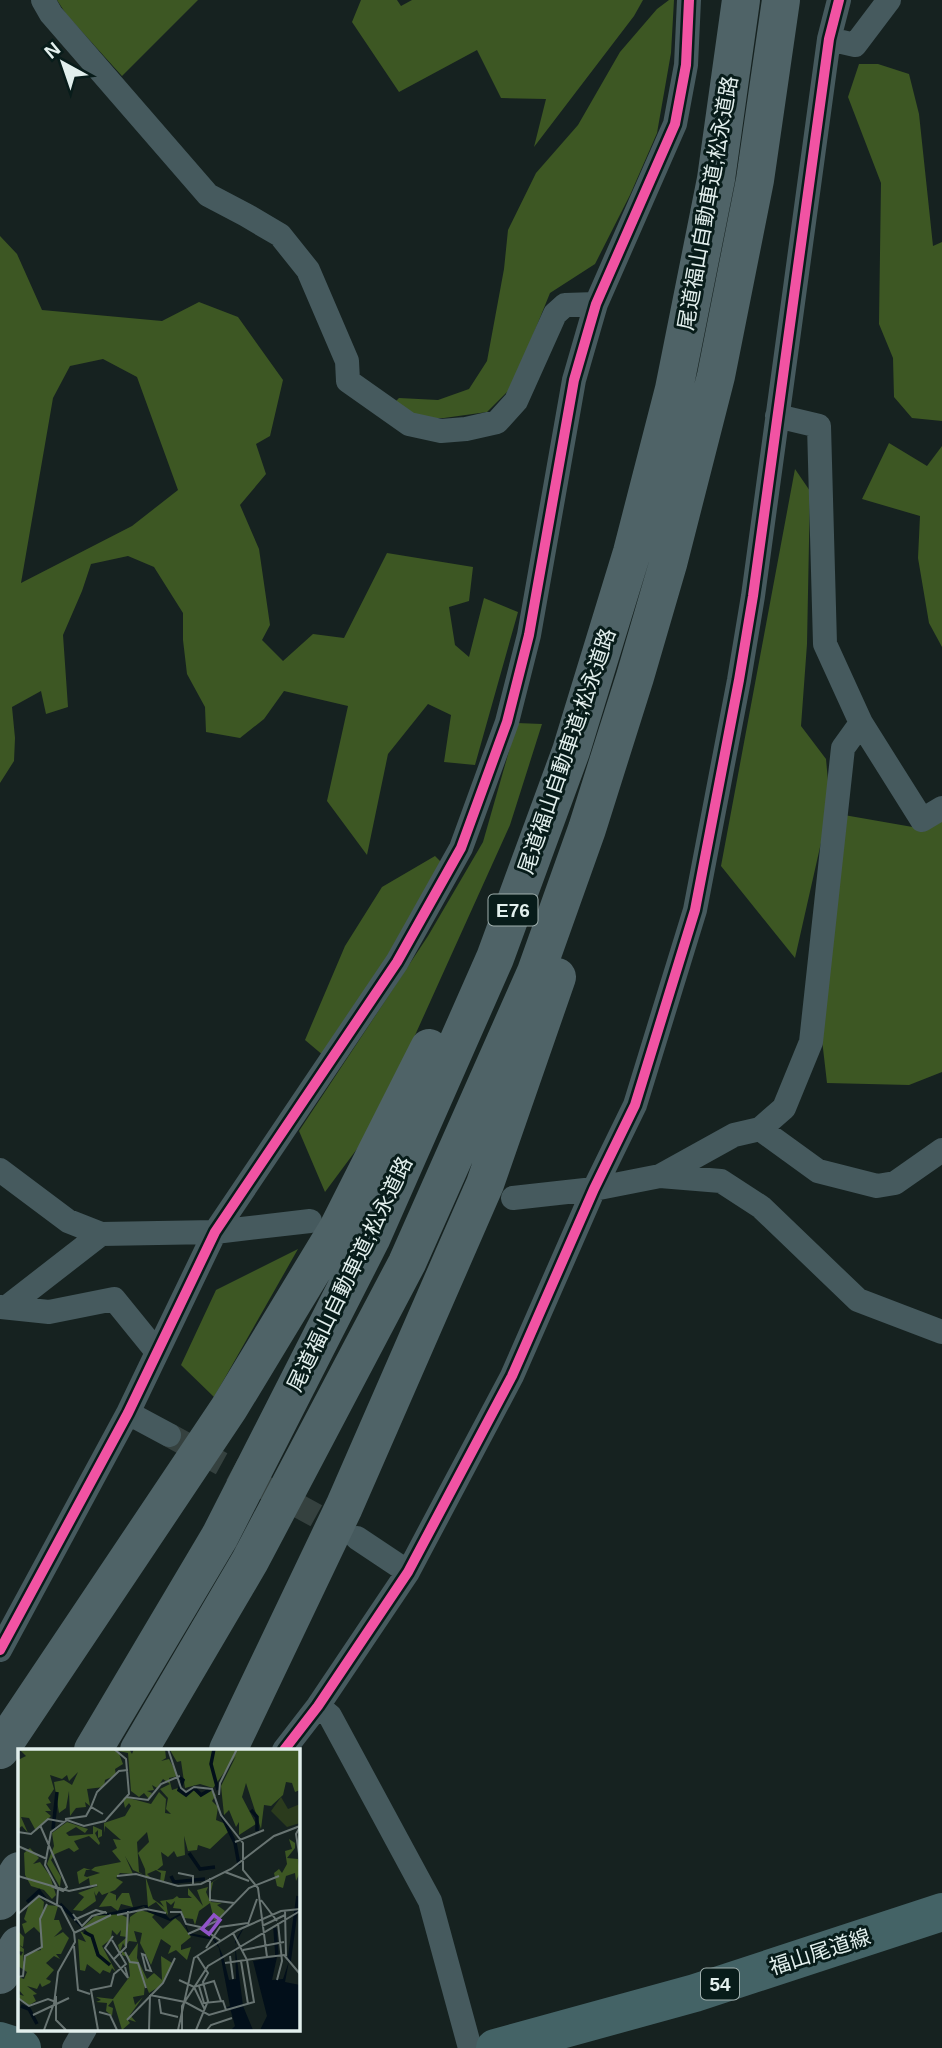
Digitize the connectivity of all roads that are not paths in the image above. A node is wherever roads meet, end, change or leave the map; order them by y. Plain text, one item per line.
1 (43, 0) edge
2 (689, 0) edge
3 (741, 0) edge
4 (781, 0) edge
5 (839, 0) edge
6 (889, 0) edge
7 (829, 39) junction
8 (596, 304) junction
9 (778, 416) junction
10 (632, 552) junction
11 (635, 677) junction
12 (861, 723) junction
13 (942, 808) edge
14 (760, 1129) junction
15 (734, 1135) junction
16 (942, 1150) edge
17 (0, 1170) edge
18 (660, 1176) junction
19 (721, 1181) junction
20 (594, 1189) junction
21 (513, 1198) dead end
22 (310, 1220) dead end
23 (215, 1232) junction
24 (101, 1234) junction
25 (4, 1307) edge
26 (942, 1332) edge
27 (157, 1352) junction
28 (128, 1413) junction
29 (169, 1435) tunnel mouth
30 (357, 1538) tunnel mouth
31 (408, 1572) junction
32 (0, 1650) edge
33 (317, 1706) junction
34 (94, 1749) edge
35 (140, 1749) edge
36 (229, 1749) edge
37 (285, 1749) edge
38 (0, 1750) edge
39 (18, 1873) edge
40 (0, 1901) edge
41 (942, 1912) edge
42 (18, 1947) edge
43 (0, 1976) edge
44 (84, 2030) edge
45 (0, 2041) edge
46 (22, 2048) edge
47 (74, 2048) edge
48 (470, 2048) edge
49 (495, 2048) edge

1 - 8 street
2 - 8 street
3 - 10 highway, 尾道福山自動車道;松永道路 / E76
4 - 11 highway, 尾道福山自動車道;松永道路 / E76
5 - 7 street
6 - 7 street
7 - 9 street
8 - 23 street
9 - 12 street
9 - 20 street
10 - 34 highway, 尾道福山自動車道;松永道路 / E76
10 - 38 highway
11 - 35 highway, 尾道福山自動車道;松永道路 / E76
11 - 36 highway
12 - 13 street
12 - 14 street
14 - 15 street
14 - 16 street
15 - 18 street
15 - 19 street
17 - 24 street
18 - 19 street
18 - 20 street
19 - 26 street
20 - 21 street
20 - 31 street
22 - 23 street
23 - 24 street
23 - 27 street
24 - 25 street
25 - 27 street
27 - 28 street
28 - 29 street
28 - 32 street
30 - 31 street
31 - 33 street
33 - 37 street
33 - 48 street
39 - 40 highway
41 - 49 main road, 福山尾道線 / 54
42 - 43 highway
44 - 47 street
45 - 46 main road

